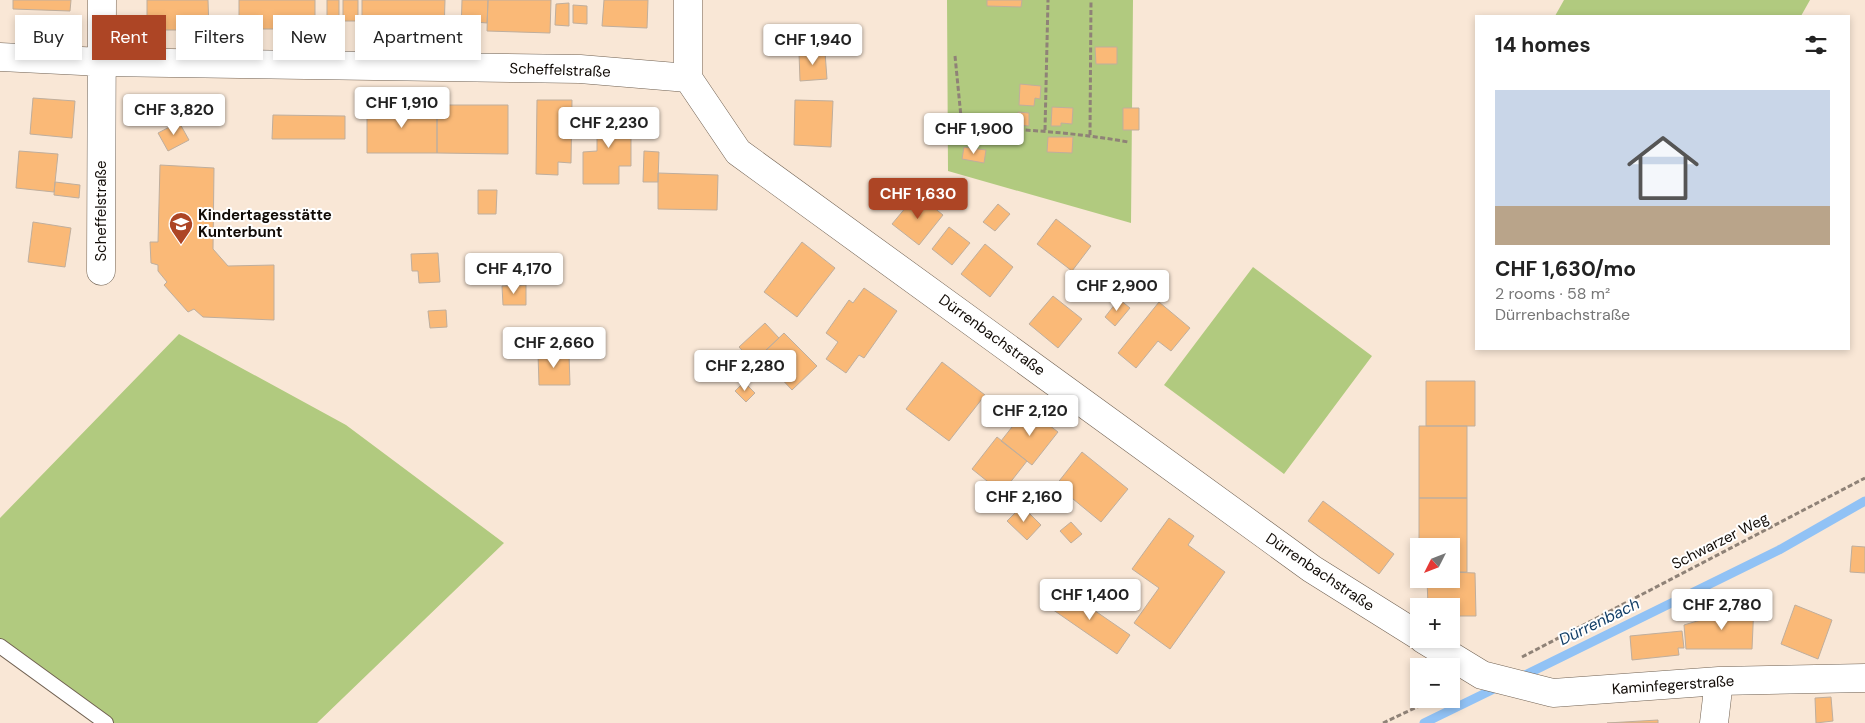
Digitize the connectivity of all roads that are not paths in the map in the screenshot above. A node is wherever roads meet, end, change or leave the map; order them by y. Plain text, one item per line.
1 (102, 0) edge
2 (688, 0) edge
3 (0, 56) edge
4 (102, 62) junction
5 (688, 78) junction
6 (101, 271) dead end
7 (1410, 630) edge
8 (0, 646) edge
9 (1438, 648) edge
10 (1865, 678) edge
11 (1719, 681) junction
12 (106, 723) edge
13 (1714, 723) edge

1 - 4 street
2 - 5 street
3 - 4 street, Scheffelstraße
4 - 5 street, Scheffelstraße
4 - 6 street, Scheffelstraße
5 - 7 street, Dürrenbachstraße
8 - 12 lane
9 - 11 street, Kaminfegerstraße
10 - 11 street, Kaminfegerstraße
11 - 13 street

